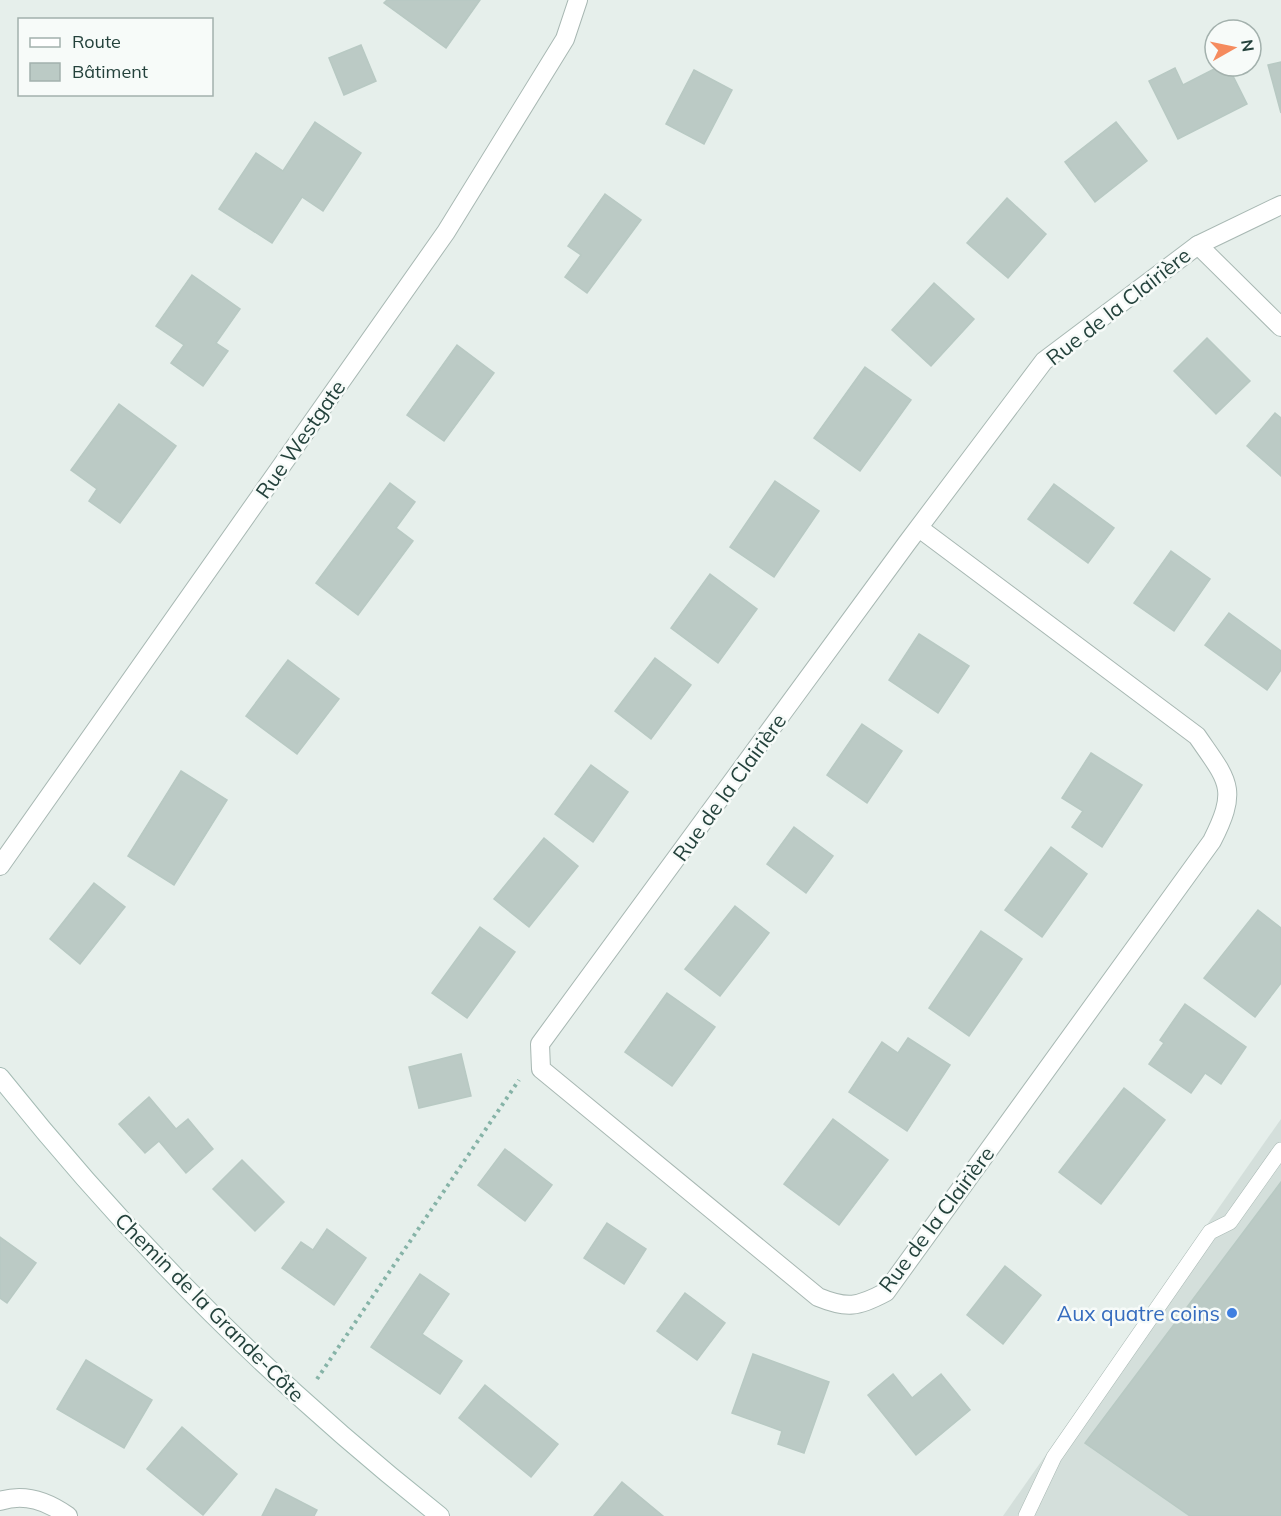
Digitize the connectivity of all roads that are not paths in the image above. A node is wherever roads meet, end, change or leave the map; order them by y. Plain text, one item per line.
1 (578, 0) edge
2 (1281, 206) edge
3 (1198, 245) junction
4 (1281, 327) edge
5 (919, 528) junction
6 (0, 866) edge
7 (0, 1077) edge
8 (1281, 1150) edge
9 (0, 1501) edge
10 (68, 1516) edge
11 (440, 1516) edge
12 (1026, 1516) edge

1 - 6 street, Rue Westgate
2 - 3 street, Rue de la Clairière
3 - 4 street
3 - 5 street, Rue de la Clairière
5 - 5 street, Rue de la Clairière
7 - 11 street, Chemin de la Grande-Côte
8 - 12 lane
9 - 10 street

